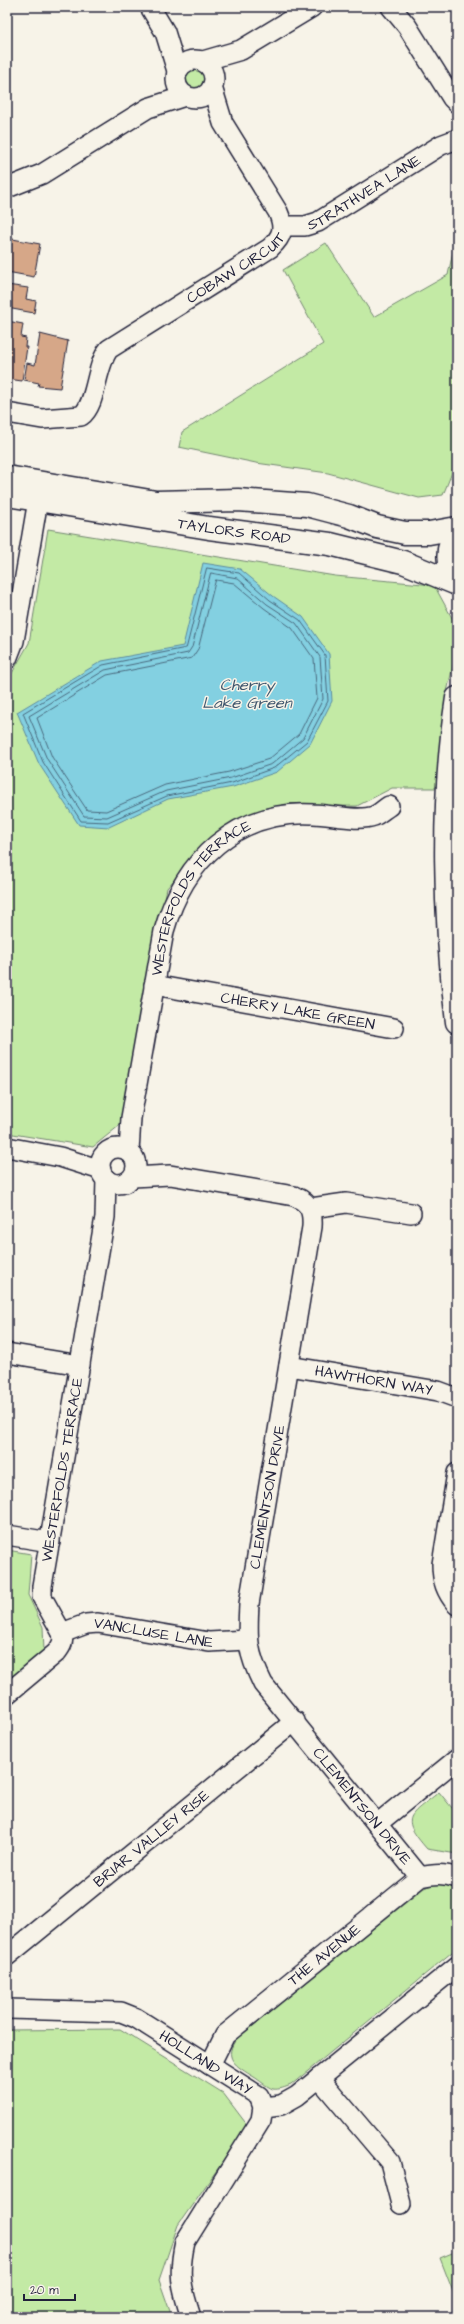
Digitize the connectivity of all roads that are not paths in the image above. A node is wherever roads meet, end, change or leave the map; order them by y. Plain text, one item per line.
1 (150, 7) edge
2 (312, 7) edge
3 (391, 7) edge
4 (399, 7) edge
5 (408, 26) junction
6 (165, 32) junction
7 (241, 50) junction
8 (199, 60) junction
9 (176, 73) junction
10 (213, 84) junction
11 (189, 97) junction
12 (455, 100) edge
13 (148, 108) junction
14 (457, 116) edge
15 (223, 123) junction
16 (457, 124) edge
17 (449, 142) edge
18 (7, 188) edge
19 (283, 226) junction
20 (7, 413) edge
21 (7, 477) edge
22 (7, 495) edge
23 (38, 500) junction
24 (457, 528) edge
25 (457, 584) edge
26 (7, 660) edge
27 (457, 698) edge
28 (389, 806) dead end
29 (154, 985) junction
30 (457, 1022) edge
31 (394, 1028) dead end
32 (7, 1147) edge
33 (118, 1166) junction
34 (311, 1208) junction
35 (411, 1213) dead end
36 (7, 1353) edge
37 (80, 1365) junction
38 (289, 1366) junction
39 (457, 1398) edge
40 (457, 1474) edge
41 (7, 1535) edge
42 (50, 1542) junction
43 (457, 1605) edge
44 (62, 1633) junction
45 (247, 1640) junction
46 (7, 1694) edge
47 (295, 1720) junction
48 (457, 1759) edge
49 (376, 1824) junction
50 (420, 1877) junction
51 (457, 1878) edge
52 (7, 1956) edge
53 (457, 1966) edge
54 (7, 2009) edge
55 (210, 2065) junction
56 (319, 2078) junction
57 (263, 2107) junction
58 (401, 2204) dead end
59 (191, 2317) edge

1 - 6 street
2 - 7 street
3 - 5 street
4 - 5 street
5 - 12 street
6 - 8 street
6 - 9 street
7 - 8 street
7 - 10 street
8 - 9 street
8 - 10 street
9 - 11 street
9 - 13 street
10 - 11 street
10 - 15 street, COBAW CIRCUIT
11 - 13 street
11 - 15 street, COBAW CIRCUIT
12 - 14 street
13 - 18 street
15 - 19 street, COBAW CIRCUIT
16 - 17 street, STRATHVEA LANE
17 - 19 street, STRATHVEA LANE
19 - 20 street, COBAW CIRCUIT
21 - 24 street, TAYLORS ROAD
22 - 23 street, TAYLORS ROAD
23 - 25 street, TAYLORS ROAD
23 - 26 street
24 - 25 street
27 - 30 street
28 - 29 street, WESTERFOLDS TERRACE
29 - 31 street, CHERRY LAKE GREEN
29 - 33 street, WESTERFOLDS TERRACE
32 - 33 street
33 - 34 street
33 - 37 street, WESTERFOLDS TERRACE
34 - 35 street
34 - 38 street, CLEMENTSON DRIVE
36 - 37 street
37 - 42 street, WESTERFOLDS TERRACE
38 - 39 street, HAWTHORN WAY
38 - 45 street, CLEMENTSON DRIVE
40 - 43 street
41 - 42 street
42 - 44 street, WESTERFOLDS TERRACE
44 - 45 street, VANCLUSE LANE
44 - 46 street
45 - 47 street, CLEMENTSON DRIVE
47 - 49 street, CLEMENTSON DRIVE
47 - 52 street, BRIAR VALLEY RISE
48 - 49 street
49 - 50 street, CLEMENTSON DRIVE
50 - 51 street
50 - 55 street, THE AVENUE
53 - 56 street
54 - 55 street, HOLLAND WAY
55 - 57 street, HOLLAND WAY
56 - 57 street
56 - 58 street
57 - 59 street, HOLLAND WAY

